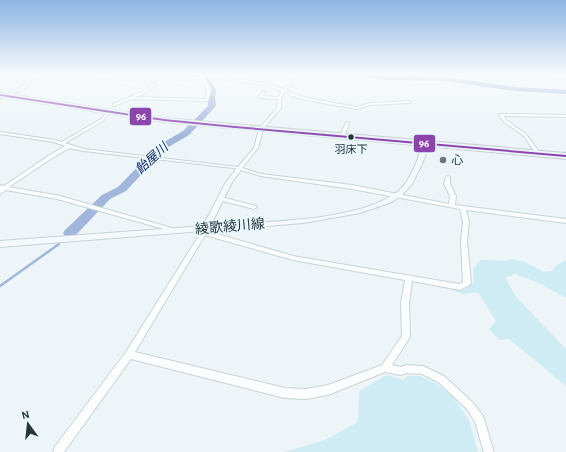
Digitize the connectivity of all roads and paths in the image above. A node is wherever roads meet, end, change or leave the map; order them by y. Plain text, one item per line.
1 (139, 95) edge
2 (208, 95) edge
3 (262, 95) edge
4 (281, 95) edge
5 (292, 95) edge
6 (2, 96) edge
7 (134, 98) junction
8 (279, 98) junction
9 (409, 102) dead end
10 (114, 105) dead end
11 (109, 112) junction
12 (566, 116) edge
13 (347, 123) dead end
14 (261, 129) junction
15 (0, 133) edge
16 (10, 134) junction
17 (342, 137) junction
18 (0, 139) edge
19 (63, 143) junction
20 (423, 144) junction
21 (69, 146) junction
22 (538, 153) junction
23 (566, 156) edge
24 (239, 169) junction
25 (448, 177) dead end
26 (3, 188) edge
27 (0, 192) edge
28 (395, 196) junction
29 (221, 199) junction
30 (452, 206) junction
31 (254, 207) dead end
32 (463, 208) junction
33 (566, 221) edge
34 (177, 231) junction
35 (204, 231) junction
36 (0, 244) edge
37 (409, 278) junction
38 (129, 355) junction
39 (385, 368) junction
40 (58, 452) edge
41 (489, 452) edge

1 - 7 street
2 - 7 street
3 - 8 street
4 - 8 street
5 - 9 street
6 - 11 highway
7 - 10 street
8 - 14 street
11 - 14 highway
11 - 19 street
12 - 22 street
13 - 17 street
14 - 17 highway
14 - 24 street
15 - 16 street
16 - 18 street
16 - 19 street
17 - 20 highway
19 - 21 street
20 - 22 highway
20 - 28 main road, 綾歌綾川線
21 - 24 street
21 - 26 street
22 - 23 highway
24 - 28 street
24 - 29 main road
25 - 30 street
26 - 27 street
26 - 34 street
28 - 30 street
28 - 35 main road, 綾歌綾川線
29 - 31 street
29 - 35 main road
30 - 32 street
32 - 33 street
32 - 37 street
34 - 35 main road, 綾歌綾川線
34 - 36 main road, 綾歌綾川線
35 - 37 street
35 - 38 street
37 - 39 street
38 - 39 street
38 - 40 street
39 - 41 street

